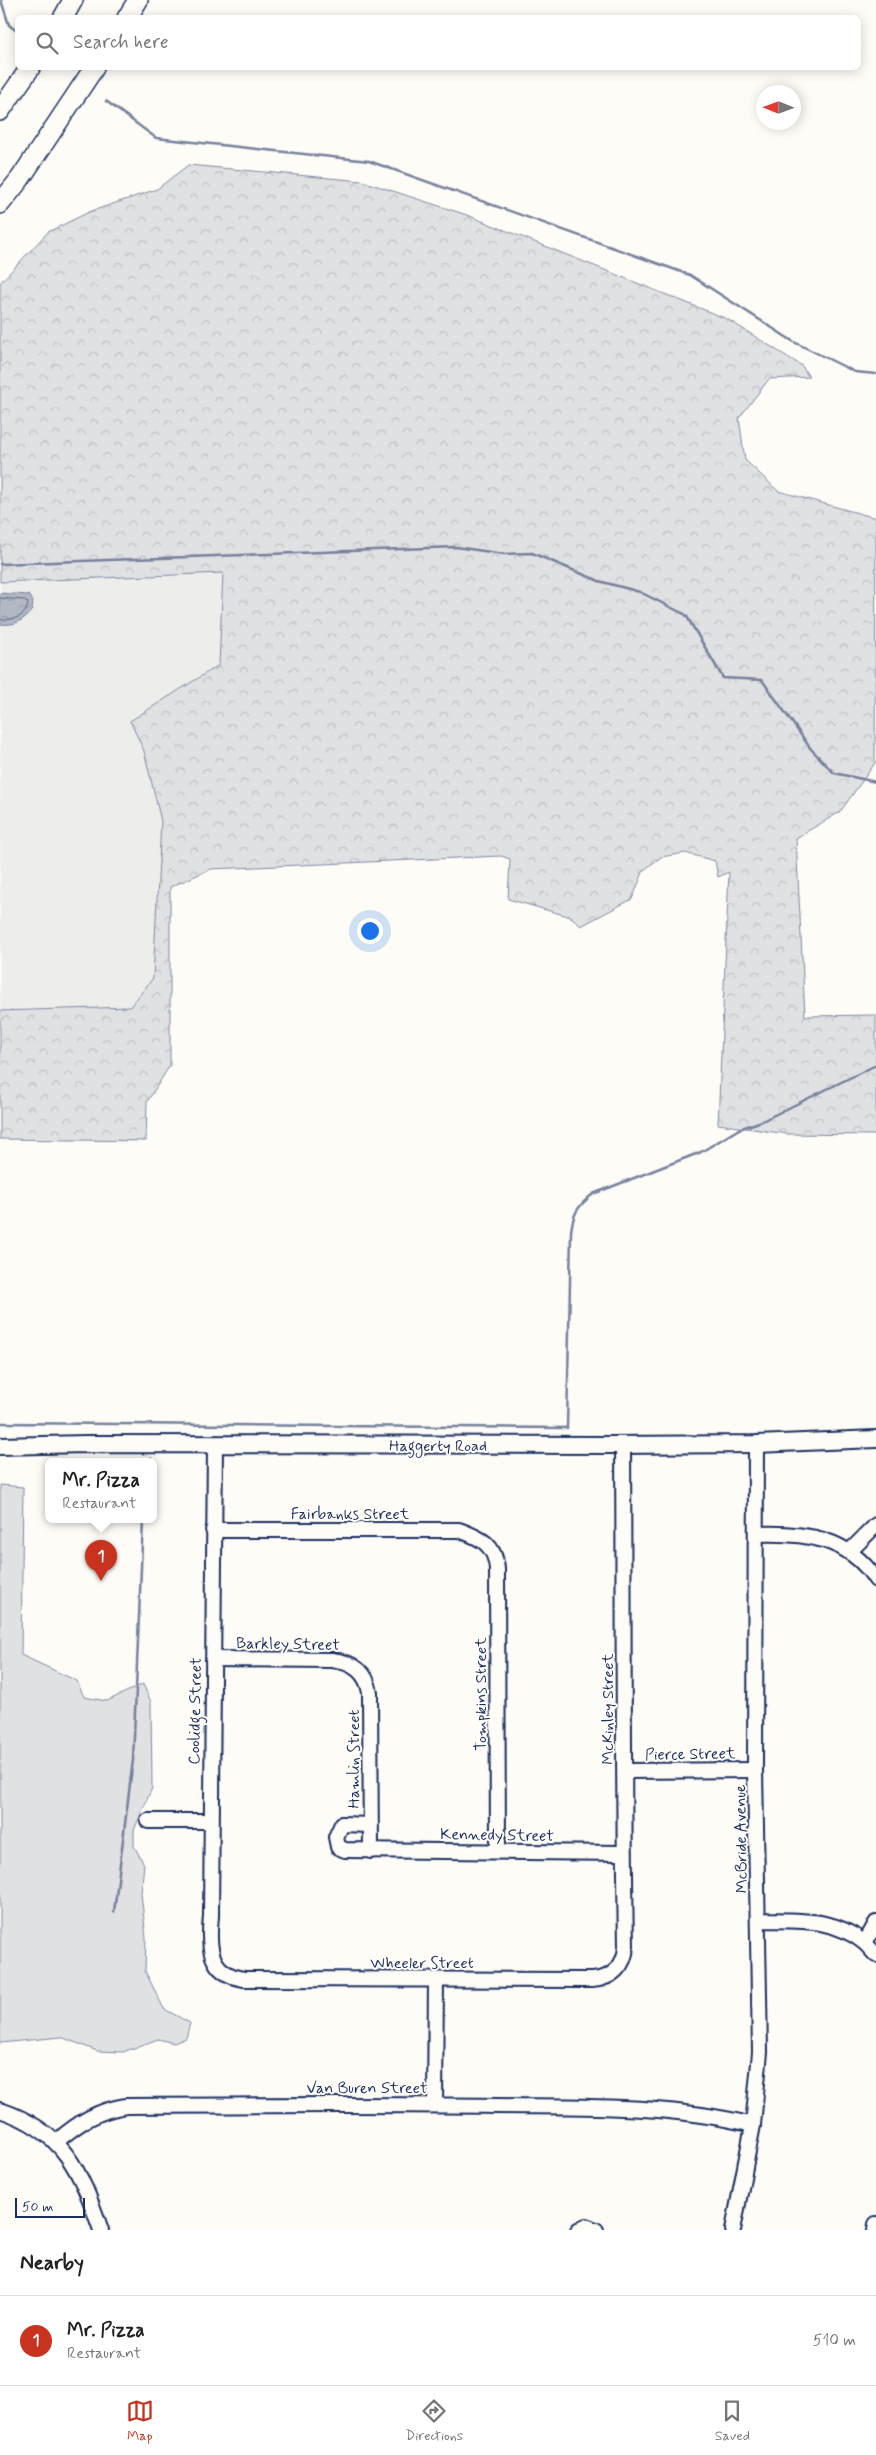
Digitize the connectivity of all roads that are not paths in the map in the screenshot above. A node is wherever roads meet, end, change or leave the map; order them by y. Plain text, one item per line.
1 (73, 0) edge
2 (138, 0) edge
3 (65, 15) edge
4 (129, 15) edge
5 (29, 70) edge
6 (93, 70) edge
7 (0, 111) edge
8 (0, 204) edge
9 (876, 1439) edge
10 (756, 1444) junction
11 (215, 1445) junction
12 (623, 1445) junction
13 (0, 1446) edge
14 (876, 1525) edge
15 (213, 1530) junction
16 (756, 1534) junction
17 (485, 1541) joint
18 (850, 1552) junction
19 (874, 1573) edge
20 (213, 1659) junction
21 (360, 1670) joint
22 (756, 1770) junction
23 (625, 1771) junction
24 (148, 1821) dead end
25 (211, 1821) junction
26 (370, 1824) junction
27 (370, 1851) junction
28 (498, 1852) junction
29 (624, 1853) junction
30 (759, 1920) junction
31 (876, 1923) edge
32 (865, 1943) junction
33 (876, 1955) edge
34 (617, 1970) joint
35 (225, 1972) joint
36 (436, 1980) junction
37 (435, 2105) junction
38 (0, 2110) edge
39 (753, 2125) junction
40 (57, 2142) junction
41 (876, 2224) edge
42 (101, 2230) edge
43 (578, 2230) edge
44 (596, 2230) edge
45 (733, 2230) edge
46 (875, 2230) edge

1 - 3 highway
2 - 4 highway
5 - 7 highway
6 - 8 highway
9 - 10 main road, Haggerty Road
10 - 12 main road, Haggerty Road
10 - 16 street, McBride Avenue
11 - 12 main road, Haggerty Road
11 - 13 main road, Haggerty Road
11 - 15 street, Coolidge Street
12 - 23 street, McKinley Street
14 - 18 street
15 - 17 street, Fairbanks Street
15 - 20 street, Coolidge Street
16 - 18 street
16 - 22 street, McBride Avenue
17 - 28 street, Tompkins Street
18 - 19 street
20 - 21 street, Barkley Street
20 - 25 street, Coolidge Street
21 - 26 street, Hamlin Street
22 - 23 street, Pierce Street
22 - 30 street, McBride Avenue
23 - 29 street, McKinley Street
24 - 25 street
25 - 35 street, Coolidge Street
26 - 27 street, Hamlin Street
26 - 27 street, Kennedy Street
27 - 28 street, Kennedy Street
28 - 29 street, Kennedy Street
29 - 34 street, McKinley Street
30 - 32 street
30 - 39 street, McBride Avenue
31 - 32 street
32 - 33 street
34 - 36 street, Wheeler Street
35 - 36 street, Wheeler Street
36 - 37 street
37 - 39 street, Van Buren Street
37 - 40 street, Van Buren Street
38 - 40 street
39 - 45 street, McBride Avenue
40 - 42 street
41 - 46 street
43 - 44 street

